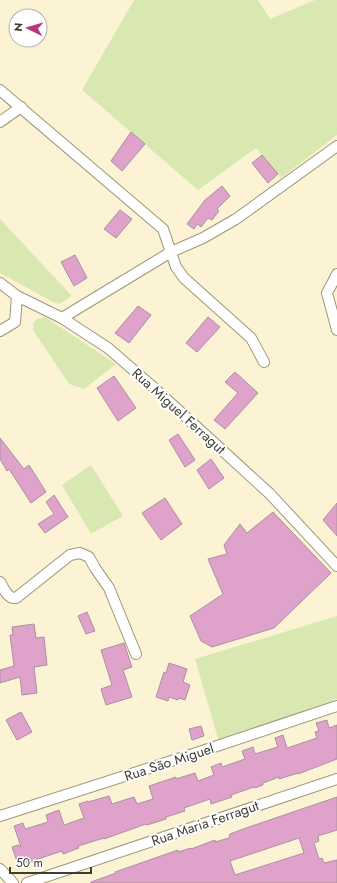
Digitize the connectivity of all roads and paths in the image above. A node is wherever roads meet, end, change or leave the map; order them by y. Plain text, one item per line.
1 (0, 90) edge
2 (21, 108) junction
3 (0, 122) edge
4 (337, 146) edge
5 (171, 252) junction
6 (337, 274) edge
7 (0, 283) edge
8 (17, 296) junction
9 (62, 318) junction
10 (337, 330) edge
11 (0, 331) edge
12 (264, 362) dead end
13 (337, 566) edge
14 (0, 582) edge
15 (136, 654) dead end
16 (337, 706) edge
17 (337, 779) edge
18 (0, 816) edge
19 (0, 869) edge
20 (13, 883) edge
21 (27, 883) edge

1 - 2 street
2 - 3 street
2 - 5 street
4 - 5 street
5 - 9 street
5 - 12 street
6 - 10 street
7 - 8 street, Rua Miguel Ferragut
8 - 9 street, Rua Miguel Ferragut
8 - 11 street
9 - 13 street, Rua Miguel Ferragut
14 - 15 street
16 - 18 street, Rua São Miguel
17 - 21 street, Rua Maria Ferragut
19 - 20 street

